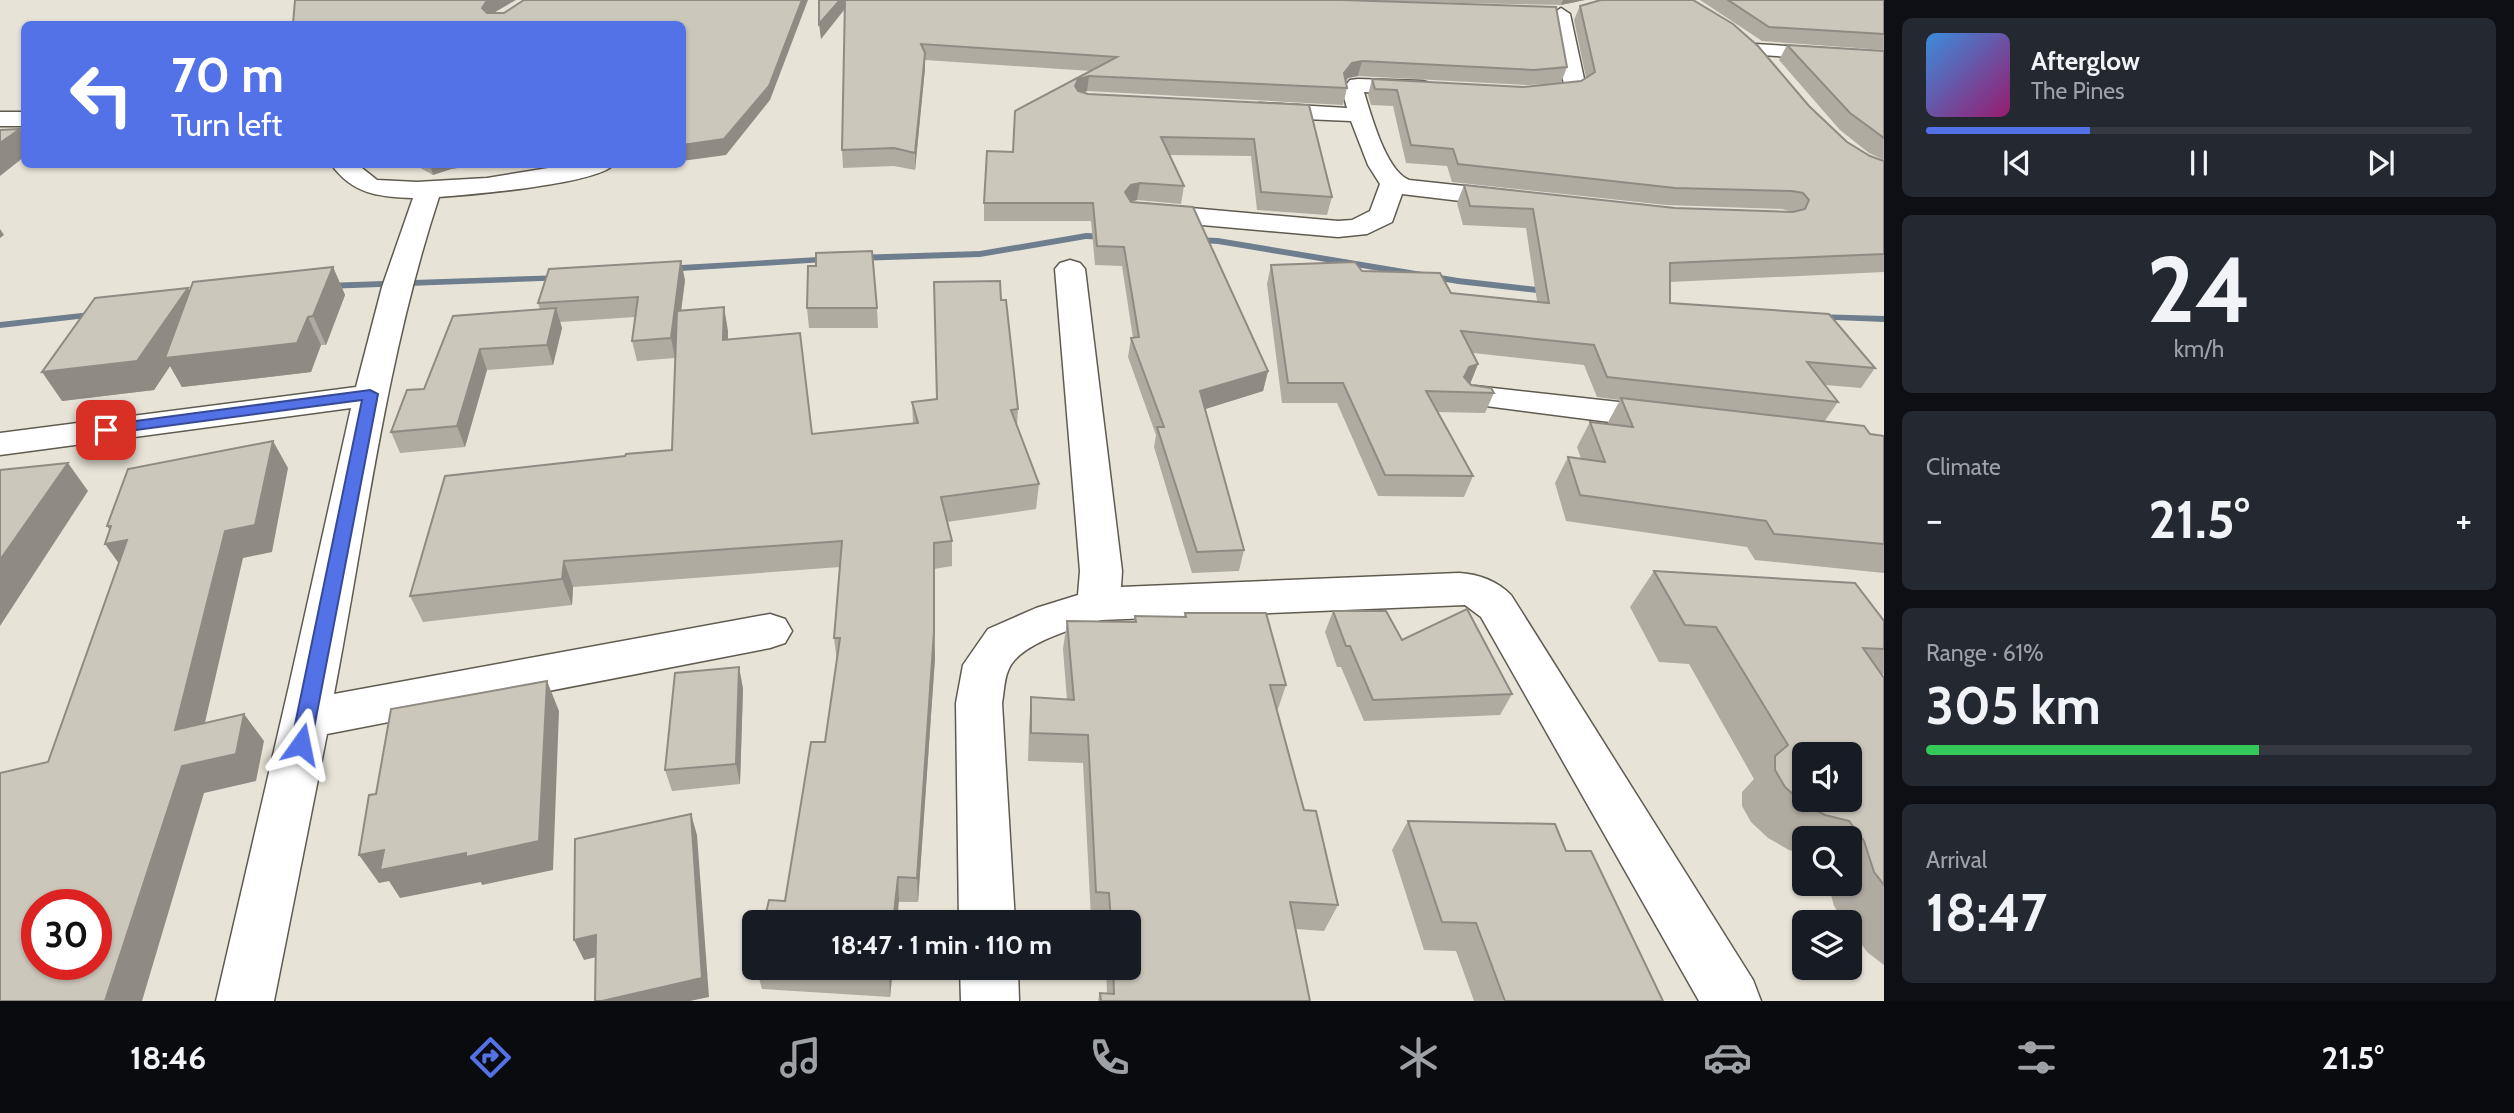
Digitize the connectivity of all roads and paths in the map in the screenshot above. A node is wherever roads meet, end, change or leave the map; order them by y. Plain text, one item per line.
1 (1563, 13) dead end
2 (1735, 33) edge
3 (1755, 50) junction
4 (1884, 58) edge
5 (1772, 69) edge
6 (1447, 90) edge
7 (1515, 94) edge
8 (0, 106) edge
9 (21, 106) edge
10 (1237, 109) edge
11 (1359, 115) junction
12 (0, 119) edge
13 (21, 119) edge
14 (346, 168) edge
15 (588, 168) edge
16 (1393, 183) junction
17 (428, 191) junction
18 (1540, 202) edge
19 (1138, 211) edge
20 (1070, 269) dead end
21 (370, 394) junction
22 (1475, 396) edge
23 (1693, 421) edge
24 (0, 444) edge
25 (1099, 604) junction
26 (770, 631) dead end
27 (307, 718) junction
28 (987, 910) edge
29 (989, 980) edge
30 (245, 1001) edge
31 (990, 1001) edge
32 (1732, 1001) edge

1 - 7 street
2 - 3 street
3 - 4 street
3 - 5 street
6 - 11 street
8 - 9 street
10 - 11 street
11 - 16 street
12 - 13 street
14 - 17 street
15 - 17 street
16 - 18 street
16 - 19 street
17 - 21 street
20 - 25 street
21 - 24 street
21 - 27 street
22 - 23 street
25 - 28 street
25 - 32 street
26 - 27 street
27 - 30 street
29 - 31 street

